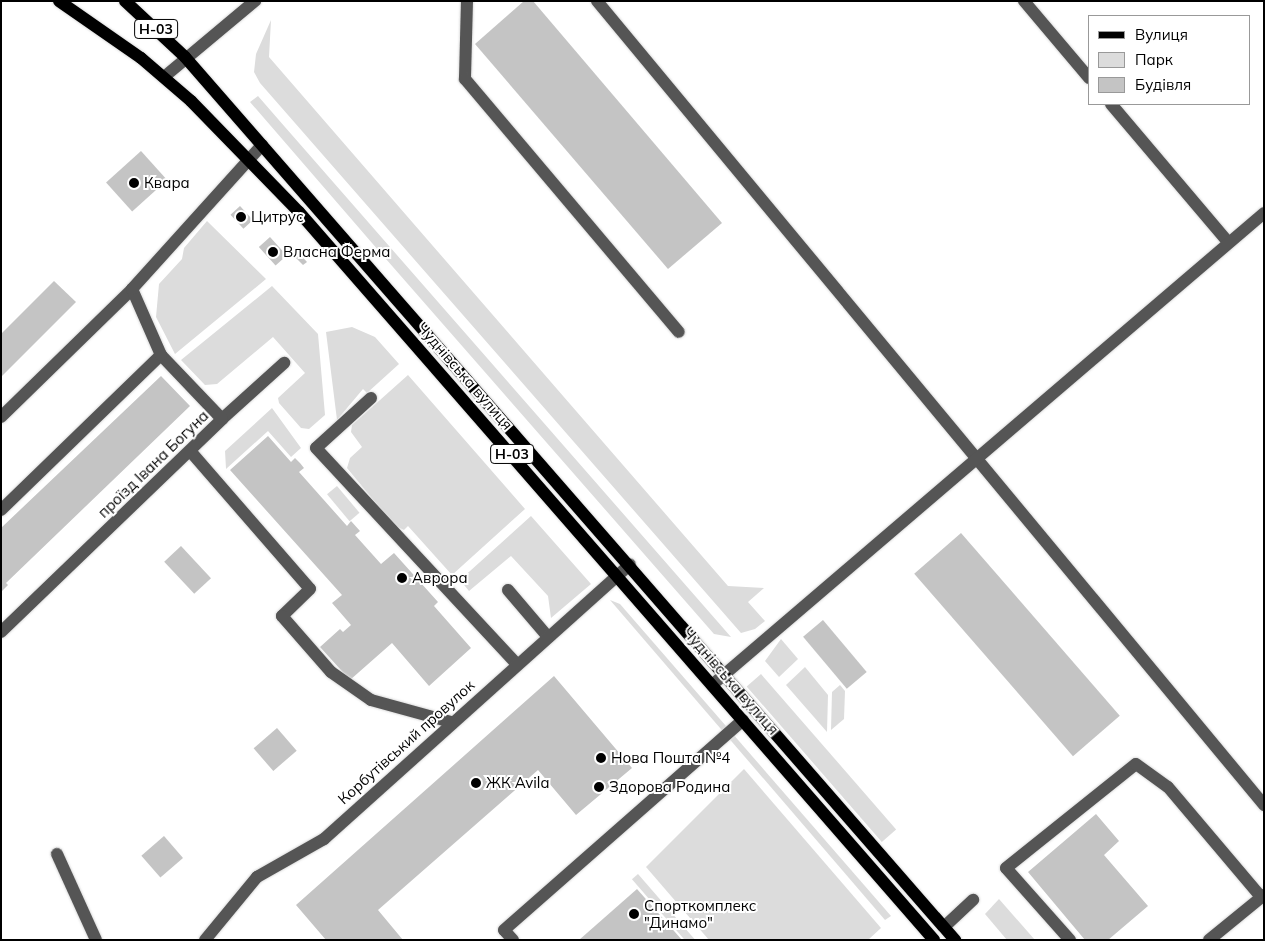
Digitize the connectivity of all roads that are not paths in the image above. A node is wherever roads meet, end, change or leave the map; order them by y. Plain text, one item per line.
1 (59, 1) edge
2 (125, 1) edge
3 (254, 1) edge
4 (467, 1) edge
5 (597, 1) edge
6 (1024, 1) edge
7 (185, 58) junction
8 (164, 77) junction
9 (1088, 77) edge
10 (1112, 105) edge
11 (262, 144) junction
12 (247, 158) junction
13 (1264, 212) edge
14 (1228, 242) junction
15 (132, 290) junction
16 (679, 332) dead end
17 (161, 355) junction
18 (284, 363) dead end
19 (371, 398) dead end
20 (1, 417) edge
21 (222, 419) junction
22 (191, 452) junction
23 (974, 458) junction
24 (1, 510) edge
25 (630, 564) junction
26 (617, 575) junction
27 (508, 590) dead end
28 (1, 632) edge
29 (548, 637) junction
30 (517, 664) junction
31 (724, 674) junction
32 (712, 685) junction
33 (743, 720) junction
34 (451, 722) junction
35 (1264, 805) edge
36 (57, 854) dead end
37 (1262, 896) edge
38 (973, 900) dead end
39 (944, 927) junction
40 (96, 940) edge
41 (205, 940) edge
42 (513, 940) edge
43 (934, 940) edge
44 (955, 940) edge
45 (1070, 940) edge
46 (1209, 940) edge

1 - 8 main road, Чуднівська вулиця / Н-03
2 - 7 main road, Чуднівська вулиця / Н-03
3 - 7 street
4 - 16 street
5 - 23 street
6 - 9 street
7 - 8 street
7 - 11 main road, Чуднівська вулиця / Н-03
8 - 12 main road, Чуднівська вулиця / Н-03
10 - 14 street
11 - 12 street
11 - 25 main road, Чуднівська вулиця / Н-03
12 - 15 street
12 - 26 main road, Чуднівська вулиця / Н-03
13 - 14 street
14 - 23 street
15 - 17 street, проїзд Івана Богуна
15 - 20 street
17 - 21 street, проїзд Івана Богуна
17 - 24 street
18 - 21 street
19 - 30 street
21 - 22 street, проїзд Івана Богуна
22 - 28 street, проїзд Івана Богуна
22 - 34 street
23 - 31 street
23 - 35 street
25 - 26 street, Корбутівський провулок
25 - 31 main road, Чуднівська вулиця / Н-03
26 - 29 street, Корбутівський провулок
26 - 32 main road, Чуднівська вулиця / Н-03
27 - 29 street
29 - 30 street, Корбутівський провулок
30 - 34 street, Корбутівський провулок
31 - 32 street
31 - 39 main road, Чуднівська вулиця / Н-03
32 - 33 main road, Чуднівська вулиця / Н-03
33 - 42 street
33 - 43 main road, Чуднівська вулиця / Н-03
34 - 41 street, Корбутівський провулок
36 - 40 street
37 - 45 street
37 - 46 street
38 - 39 street
39 - 44 main road, Чуднівська вулиця / Н-03

